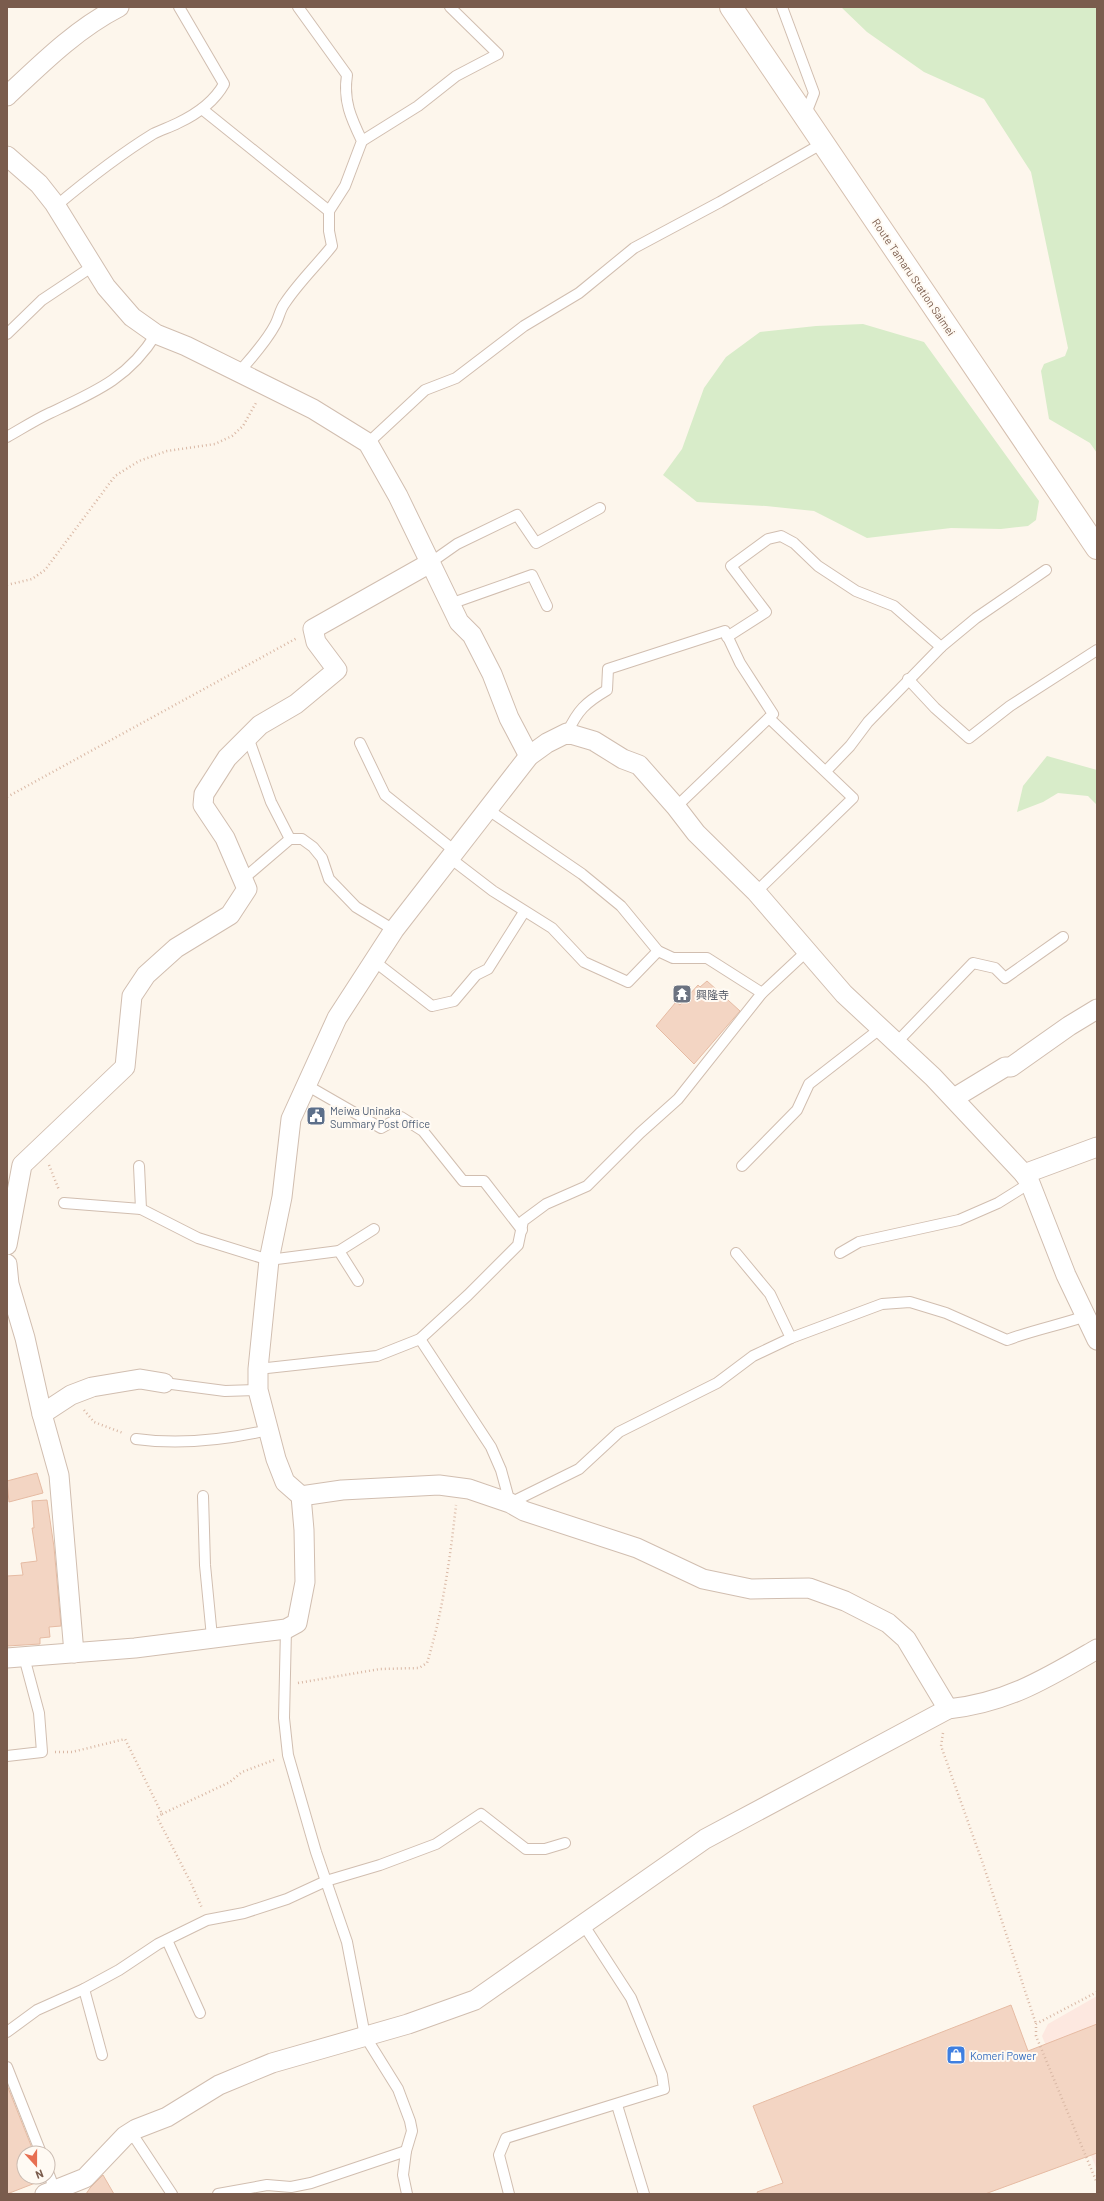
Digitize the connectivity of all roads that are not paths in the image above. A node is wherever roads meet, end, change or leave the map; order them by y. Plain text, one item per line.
1 (119, 7) edge
2 (179, 7) edge
3 (298, 7) edge
4 (450, 7) edge
5 (731, 7) edge
6 (782, 7) edge
7 (7, 96) edge
8 (202, 109) junction
9 (805, 116) junction
10 (362, 141) junction
11 (823, 143) junction
12 (7, 156) edge
13 (56, 206) junction
14 (329, 211) junction
15 (93, 266) junction
16 (7, 334) edge
17 (156, 334) junction
18 (240, 371) junction
19 (7, 437) edge
20 (368, 443) junction
21 (600, 508) dead end
22 (1097, 548) edge
23 (430, 563) junction
24 (1046, 570) dead end
25 (450, 604) junction
26 (546, 606) dead end
27 (727, 637) junction
28 (941, 647) junction
29 (1097, 650) edge
30 (908, 680) junction
31 (769, 718) junction
32 (567, 733) junction
33 (248, 737) junction
34 (360, 743) dead end
35 (529, 756) junction
36 (826, 770) junction
37 (676, 807) junction
38 (487, 809) junction
39 (290, 839) junction
40 (453, 855) junction
41 (242, 880) junction
42 (756, 892) junction
43 (524, 912) junction
44 (394, 930) junction
45 (1063, 937) dead end
46 (658, 951) junction
47 (806, 952) junction
48 (374, 961) junction
49 (762, 993) junction
50 (1097, 1009) edge
51 (881, 1028) junction
52 (896, 1042) junction
53 (308, 1086) junction
54 (954, 1098) junction
55 (1097, 1147) edge
56 (139, 1166) dead end
57 (742, 1166) dead end
58 (1027, 1178) junction
59 (64, 1203) road end
60 (141, 1209) junction
61 (374, 1229) dead end
62 (522, 1230) junction
63 (7, 1245) edge
64 (339, 1251) junction
65 (736, 1253) dead end
66 (840, 1253) dead end
67 (269, 1260) junction
68 (7, 1264) edge
69 (358, 1281) dead end
70 (1091, 1312) edge
71 (791, 1338) junction
72 (420, 1339) junction
73 (1097, 1340) edge
74 (258, 1369) junction
75 (164, 1383) joint
76 (258, 1390) junction
77 (42, 1414) junction
78 (268, 1430) junction
79 (136, 1438) road end
80 (203, 1496) dead end
81 (301, 1496) junction
82 (510, 1503) junction
83 (286, 1629) junction
84 (212, 1637) junction
85 (1097, 1648) edge
86 (74, 1654) junction
87 (15, 1657) edge
88 (948, 1709) junction
89 (7, 1756) edge
90 (565, 1843) dead end
91 (326, 1881) junction
92 (583, 1924) junction
93 (167, 1940) junction
94 (84, 1989) junction
95 (200, 2013) dead end
96 (7, 2032) edge
97 (365, 2036) junction
98 (102, 2055) dead end
99 (7, 2067) edge
100 (617, 2105) junction
101 (131, 2132) junction
102 (38, 2145) edge
103 (406, 2151) junction
104 (52, 2193) edge
105 (172, 2194) edge
106 (218, 2194) edge
107 (407, 2194) edge
108 (509, 2194) edge
109 (644, 2194) edge

1 - 7 street
2 - 8 lane
3 - 10 lane
4 - 10 lane
5 - 9 main road, Route Tamaru Station Saimei
6 - 9 lane
8 - 13 lane
8 - 14 lane
9 - 11 main road, Route Tamaru Station Saimei
10 - 14 lane
11 - 20 lane
11 - 22 main road, Route Tamaru Station Saimei
12 - 13 street
13 - 15 street
14 - 18 lane
15 - 16 lane
15 - 17 street
17 - 18 street
17 - 19 lane
18 - 20 street
20 - 23 street
21 - 23 lane
23 - 25 street
23 - 33 street
24 - 28 lane
25 - 26 lane
25 - 35 street
27 - 28 lane
27 - 31 lane
27 - 32 lane
28 - 30 lane
29 - 30 lane
30 - 36 lane
31 - 36 lane
31 - 37 lane
32 - 35 street
32 - 37 street
33 - 39 lane
33 - 41 street
34 - 40 lane
35 - 38 street
36 - 42 lane
37 - 42 street
38 - 40 street
38 - 46 lane
39 - 41 lane
39 - 44 lane
40 - 43 lane
40 - 44 street
41 - 63 street
42 - 47 street
43 - 46 lane
43 - 48 lane
44 - 48 street
45 - 52 lane
46 - 49 lane
47 - 49 lane
47 - 51 street
48 - 53 street
49 - 62 lane
50 - 54 street
51 - 52 street
51 - 57 lane
52 - 54 street
53 - 62 lane
53 - 67 street
54 - 58 street
55 - 58 street
56 - 60 lane
58 - 66 lane
58 - 70 street
59 - 60 lane
60 - 67 lane
61 - 64 lane
62 - 72 lane
64 - 67 lane
64 - 69 lane
65 - 71 lane
67 - 74 street
68 - 77 street
70 - 71 lane
70 - 73 street
71 - 82 lane
72 - 74 lane
72 - 82 lane
74 - 76 street
75 - 76 lane
75 - 77 street
76 - 78 street
77 - 86 street
78 - 79 lane
78 - 81 street
80 - 84 lane
81 - 82 street
81 - 83 street
82 - 88 street
83 - 84 street
83 - 91 lane
84 - 86 street
85 - 88 street
86 - 87 street
87 - 89 lane
88 - 92 street
90 - 91 lane
91 - 93 lane
91 - 97 lane
92 - 97 street
92 - 100 lane
93 - 94 lane
93 - 95 lane
94 - 96 lane
94 - 98 lane
97 - 101 street
97 - 103 lane
99 - 102 lane
100 - 108 lane
100 - 109 lane
101 - 104 street
101 - 105 lane
103 - 106 lane
103 - 107 lane

